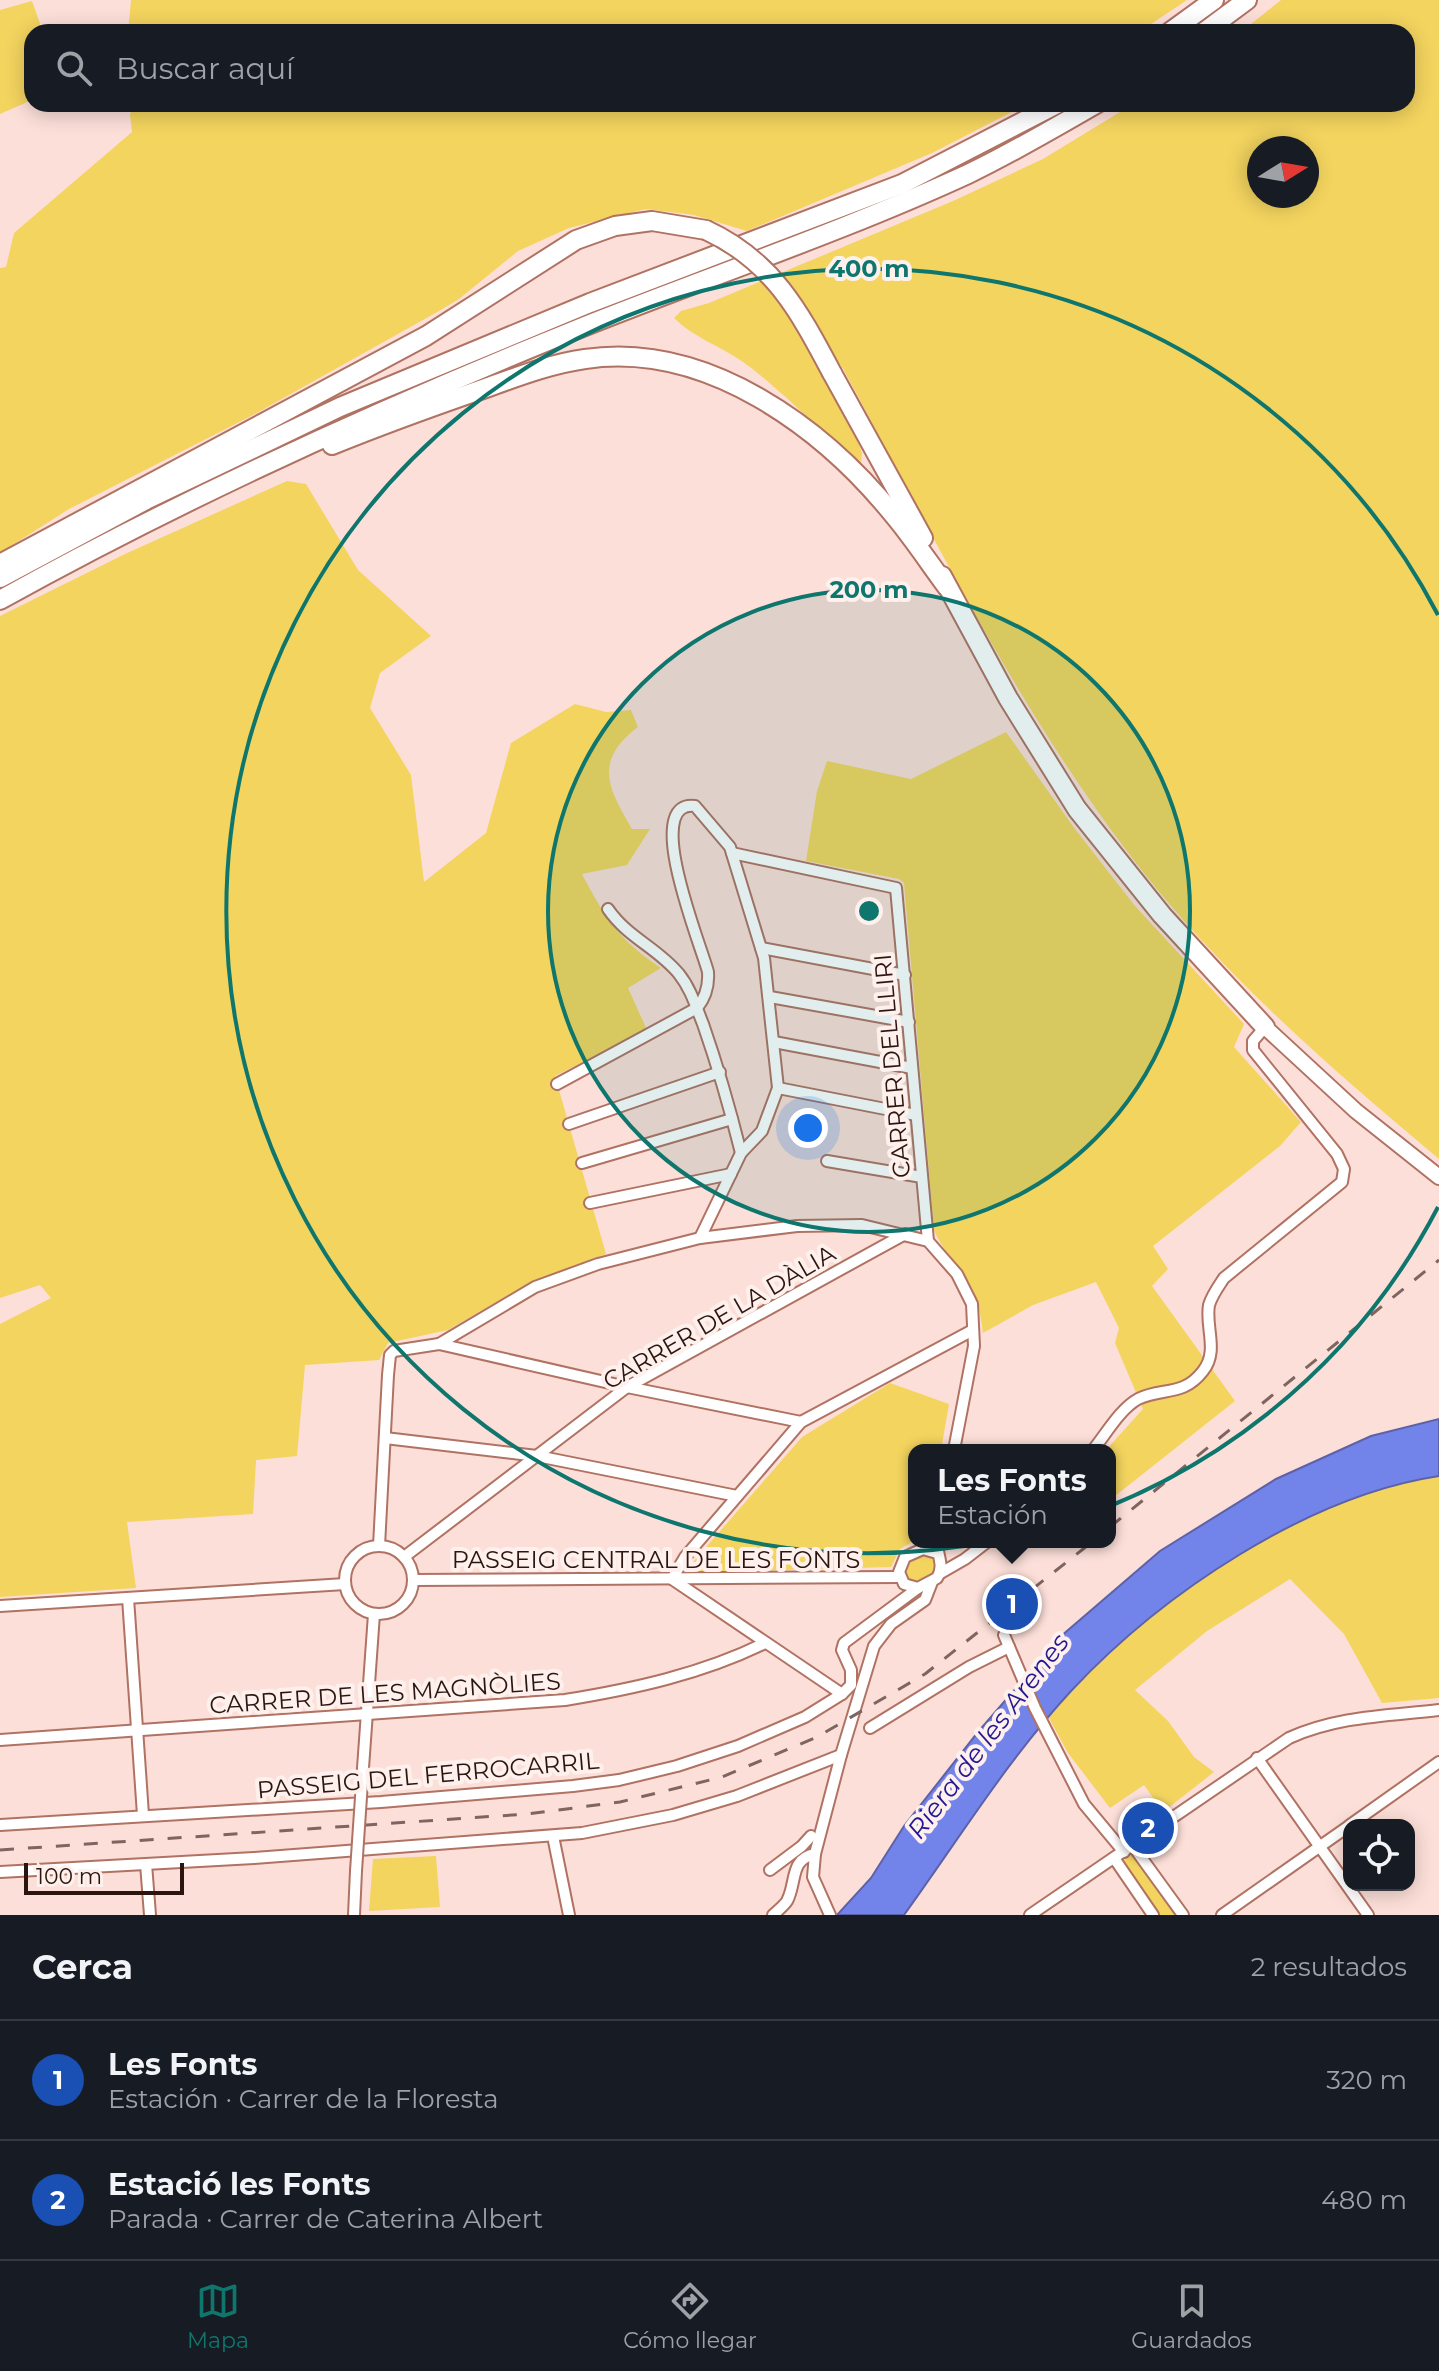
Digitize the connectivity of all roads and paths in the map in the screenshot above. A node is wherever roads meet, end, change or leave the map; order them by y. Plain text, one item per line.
1 (1214, 0) edge
2 (1247, 0) edge
3 (1181, 24) edge
4 (1215, 24) edge
5 (1042, 112) edge
6 (1082, 112) edge
7 (221, 485) junction
8 (0, 564) edge
9 (0, 578) edge
10 (947, 587) junction
11 (0, 600) edge
12 (732, 853) junction
13 (608, 909) dead end
14 (761, 948) junction
15 (905, 975) junction
16 (770, 997) junction
17 (697, 1008) junction
18 (909, 1022) junction
19 (1265, 1027) junction
20 (774, 1042) junction
21 (912, 1068) junction
22 (720, 1072) junction
23 (557, 1084) dead end
24 (778, 1088) junction
25 (916, 1115) junction
26 (732, 1119) junction
27 (569, 1124) dead end
28 (741, 1153) junction
29 (827, 1161) dead end
30 (582, 1163) dead end
31 (731, 1174) junction
32 (922, 1177) junction
33 (1439, 1177) edge
34 (590, 1203) dead end
35 (905, 1234) junction
36 (700, 1238) junction
37 (928, 1241) junction
38 (973, 1330) junction
39 (439, 1344) junction
40 (627, 1387) junction
41 (801, 1422) junction
42 (385, 1438) junction
43 (955, 1444) edge
44 (1098, 1444) edge
45 (537, 1456) junction
46 (737, 1496) junction
47 (379, 1546) junction
48 (930, 1548) edge
49 (937, 1548) edge
50 (979, 1548) edge
51 (404, 1557) junction
52 (900, 1577) junction
53 (936, 1578) junction
54 (672, 1579) junction
55 (413, 1580) junction
56 (345, 1584) junction
57 (918, 1588) junction
58 (128, 1598) junction
59 (0, 1606) edge
60 (374, 1614) junction
61 (1004, 1635) dead end
62 (765, 1643) junction
63 (1011, 1650) junction
64 (842, 1694) junction
65 (1439, 1710) edge
66 (367, 1716) junction
67 (870, 1728) dead end
68 (137, 1731) junction
69 (0, 1740) edge
70 (841, 1755) junction
71 (1257, 1758) junction
72 (1439, 1762) edge
73 (143, 1815) junction
74 (1358, 1819) edge
75 (0, 1825) edge
76 (1343, 1829) edge
77 (553, 1836) junction
78 (811, 1836) dead end
79 (1319, 1847) junction
80 (1124, 1852) junction
81 (815, 1854) junction
82 (146, 1864) junction
83 (770, 1870) dead end
84 (0, 1872) edge
85 (150, 1915) edge
86 (354, 1915) edge
87 (569, 1915) edge
88 (773, 1915) edge
89 (830, 1915) edge
90 (1030, 1915) edge
91 (1153, 1915) edge
92 (1183, 1915) edge
93 (1222, 1915) edge
94 (1368, 1915) edge

1 - 3 highway
2 - 4 highway
5 - 9 highway
6 - 7 highway
7 - 10 highway
7 - 11 highway
8 - 10 highway, bridge
10 - 19 highway
12 - 14 street
12 - 15 street, CARRER DEL LLIRI
12 - 17 street
13 - 17 street
14 - 15 street
14 - 16 street
15 - 18 street, CARRER DEL LLIRI
16 - 18 street
16 - 20 street
17 - 22 street
17 - 23 street
18 - 21 street, CARRER DEL LLIRI
19 - 33 main road
19 - 44 street
20 - 21 street
20 - 24 street
21 - 25 street, CARRER DEL LLIRI
22 - 26 street
22 - 27 street
24 - 25 street
24 - 28 street
25 - 32 street, CARRER DEL LLIRI
26 - 28 street
26 - 30 street
28 - 31 street
29 - 32 street
31 - 34 street
31 - 36 street
32 - 37 street, CARRER DEL LLIRI
35 - 36 street
35 - 37 street
35 - 40 street, CARRER DE LA DÀLIA
36 - 39 street
37 - 38 street
38 - 41 street
38 - 43 street
39 - 40 street
39 - 42 street
40 - 41 street
40 - 45 street, CARRER DE LA DÀLIA
41 - 46 street
42 - 45 street
42 - 47 street
45 - 46 street
45 - 51 street, CARRER DE LA DÀLIA
46 - 54 street
47 - 51 street
47 - 56 street
48 - 52 street
49 - 53 street
50 - 53 street
51 - 55 street
52 - 54 street, PASSEIG CENTRAL DE LES FONTS
52 - 57 street
53 - 57 street
53 - 70 street
54 - 55 street, PASSEIG CENTRAL DE LES FONTS
54 - 62 street
55 - 60 street
56 - 58 street
56 - 60 street
57 - 64 street
58 - 59 street
58 - 68 street
60 - 66 street
61 - 63 street
62 - 64 street
62 - 66 street, CARRER DE LES MAGNÒLIES
63 - 67 street
63 - 80 street
64 - 73 street, PASSEIG DEL FERROCARRIL
65 - 71 street
66 - 68 street, CARRER DE LES MAGNÒLIES
66 - 86 street, bridge
68 - 69 street, CARRER DE LES MAGNÒLIES
68 - 73 street
70 - 77 street
70 - 81 street
71 - 79 street
71 - 80 street
72 - 74 street
73 - 75 street, PASSEIG DEL FERROCARRIL
76 - 79 street
77 - 82 street
77 - 87 street
78 - 83 street
79 - 93 street
79 - 94 street
80 - 90 street
80 - 91 street
80 - 92 street
81 - 88 street
81 - 89 street
82 - 84 street
82 - 85 street

